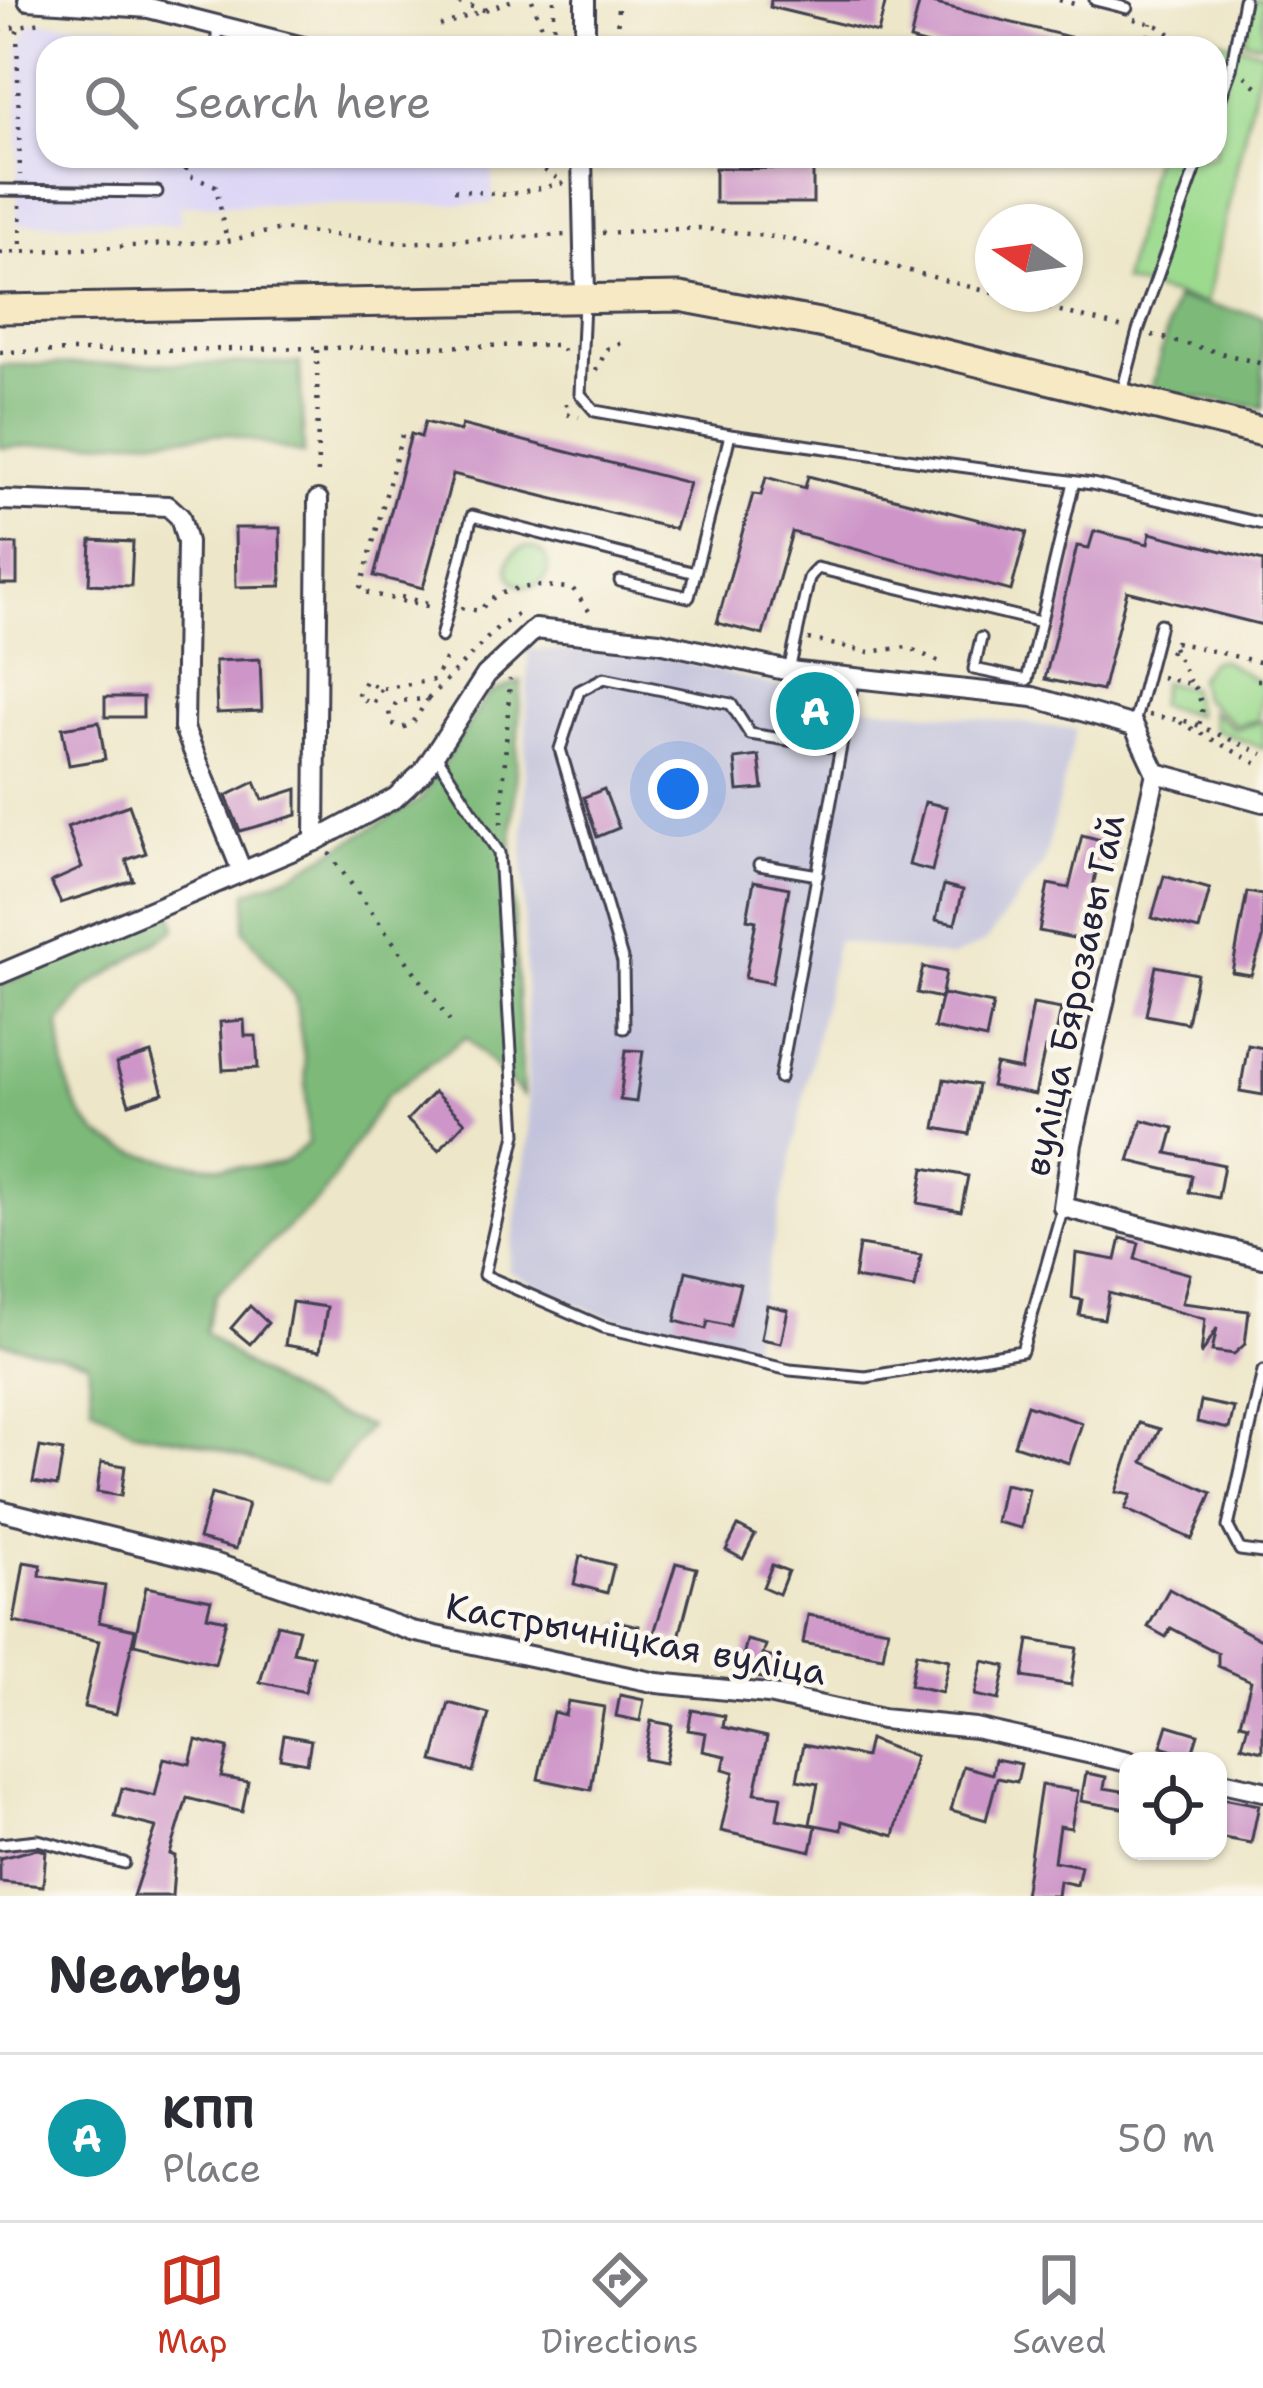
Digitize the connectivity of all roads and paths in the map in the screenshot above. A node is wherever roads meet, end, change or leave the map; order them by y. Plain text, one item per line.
1 (28, 0) edge
2 (447, 0) edge
3 (512, 0) edge
4 (532, 0) edge
5 (554, 0) edge
6 (585, 0) edge
7 (618, 0) edge
8 (1095, 0) edge
9 (1244, 0) edge
10 (490, 11) junction
11 (1130, 13) joint
12 (1151, 22) junction
13 (217, 26) junction
14 (440, 26) dead end
15 (0, 30) edge
16 (217, 36) edge
17 (258, 36) edge
18 (545, 36) edge
19 (554, 36) edge
20 (585, 36) edge
21 (617, 36) edge
22 (1148, 36) edge
23 (1173, 36) edge
24 (1241, 72) dead end
25 (1227, 81) edge
26 (1263, 92) edge
27 (186, 168) edge
28 (541, 168) edge
29 (582, 168) edge
30 (1196, 168) edge
31 (0, 190) edge
32 (20, 190) junction
33 (454, 190) dead end
34 (157, 192) dead end
35 (583, 234) junction
36 (227, 241) junction
37 (0, 253) edge
38 (20, 253) junction
39 (585, 296) junction
40 (0, 309) edge
41 (1138, 332) junction
42 (626, 340) dead end
43 (316, 350) junction
44 (0, 352) edge
45 (1263, 364) edge
46 (581, 370) junction
47 (566, 395) dead end
48 (1121, 397) junction
49 (587, 418) dead end
50 (1263, 432) edge
51 (402, 435) dead end
52 (730, 435) junction
53 (1075, 482) junction
54 (0, 500) edge
55 (318, 500) joint
56 (1263, 524) edge
57 (694, 573) junction
58 (620, 581) dead end
59 (401, 597) dead end
60 (434, 605) dead end
61 (447, 612) junction
62 (1040, 622) junction
63 (1160, 624) dead end
64 (441, 638) dead end
65 (981, 638) dead end
66 (513, 646) junction
67 (1173, 647) junction
68 (1263, 663) edge
69 (789, 671) junction
70 (854, 676) junction
71 (1161, 677) junction
72 (1191, 684) junction
73 (1155, 716) dead end
74 (1175, 719) dead end
75 (1134, 725) junction
76 (1198, 727) dead end
77 (839, 748) junction
78 (435, 753) junction
79 (1263, 767) edge
80 (1156, 773) junction
81 (1263, 802) edge
82 (315, 842) junction
83 (499, 853) junction
84 (759, 866) dead end
85 (241, 869) junction
86 (818, 875) junction
87 (0, 974) edge
88 (450, 1021) dead end
89 (624, 1028) dead end
90 (780, 1078) dead end
91 (1063, 1207) junction
92 (1263, 1258) edge
93 (1263, 1371) edge
94 (0, 1510) edge
95 (1263, 1553) edge
96 (1119, 1760) edge
97 (1227, 1783) edge
98 (1263, 1791) edge
99 (0, 1844) edge
100 (124, 1863) dead end

1 - 13 street
2 - 10 path
3 - 10 path
4 - 18 path
5 - 19 path
6 - 20 street
7 - 21 path
8 - 11 lane
9 - 25 lane
10 - 14 path
11 - 12 path
12 - 22 path
12 - 23 path
13 - 16 lane
13 - 17 street
15 - 32 path
24 - 26 path
27 - 36 path
28 - 33 path
29 - 35 street
30 - 41 lane
31 - 32 lane
32 - 34 lane
32 - 38 path
35 - 36 path
35 - 39 street
35 - 41 path
36 - 38 path
37 - 38 path
39 - 40 main road
39 - 46 lane
39 - 48 main road
41 - 45 path
41 - 48 lane
42 - 46 path
43 - 44 path
43 - 46 path
43 - 55 path
46 - 52 lane
47 - 49 path
48 - 50 main road
51 - 61 path
52 - 53 lane
52 - 57 lane
53 - 56 lane
53 - 62 lane
54 - 85 street
55 - 82 street
57 - 58 lane
57 - 61 lane
59 - 60 path
61 - 64 lane
62 - 65 lane
62 - 69 lane
63 - 75 lane
66 - 69 street
66 - 78 street
66 - 83 path
67 - 68 path
67 - 71 path
67 - 72 path
69 - 70 street
70 - 75 street
70 - 77 lane
71 - 72 path
71 - 73 path
72 - 76 path
74 - 79 path
75 - 80 street
77 - 86 lane
77 - 89 lane
78 - 82 street
78 - 83 lane
80 - 81 street, вуліца Бярозавы Гай
80 - 91 street, вуліца Бярозавы Гай
82 - 85 street
82 - 88 path
83 - 91 lane
84 - 86 lane
85 - 87 street
86 - 90 lane
91 - 92 street, вуліца Бярозавы Гай
93 - 95 lane
94 - 96 street, Кастрычніцкая вуліца
97 - 98 street
99 - 100 lane

